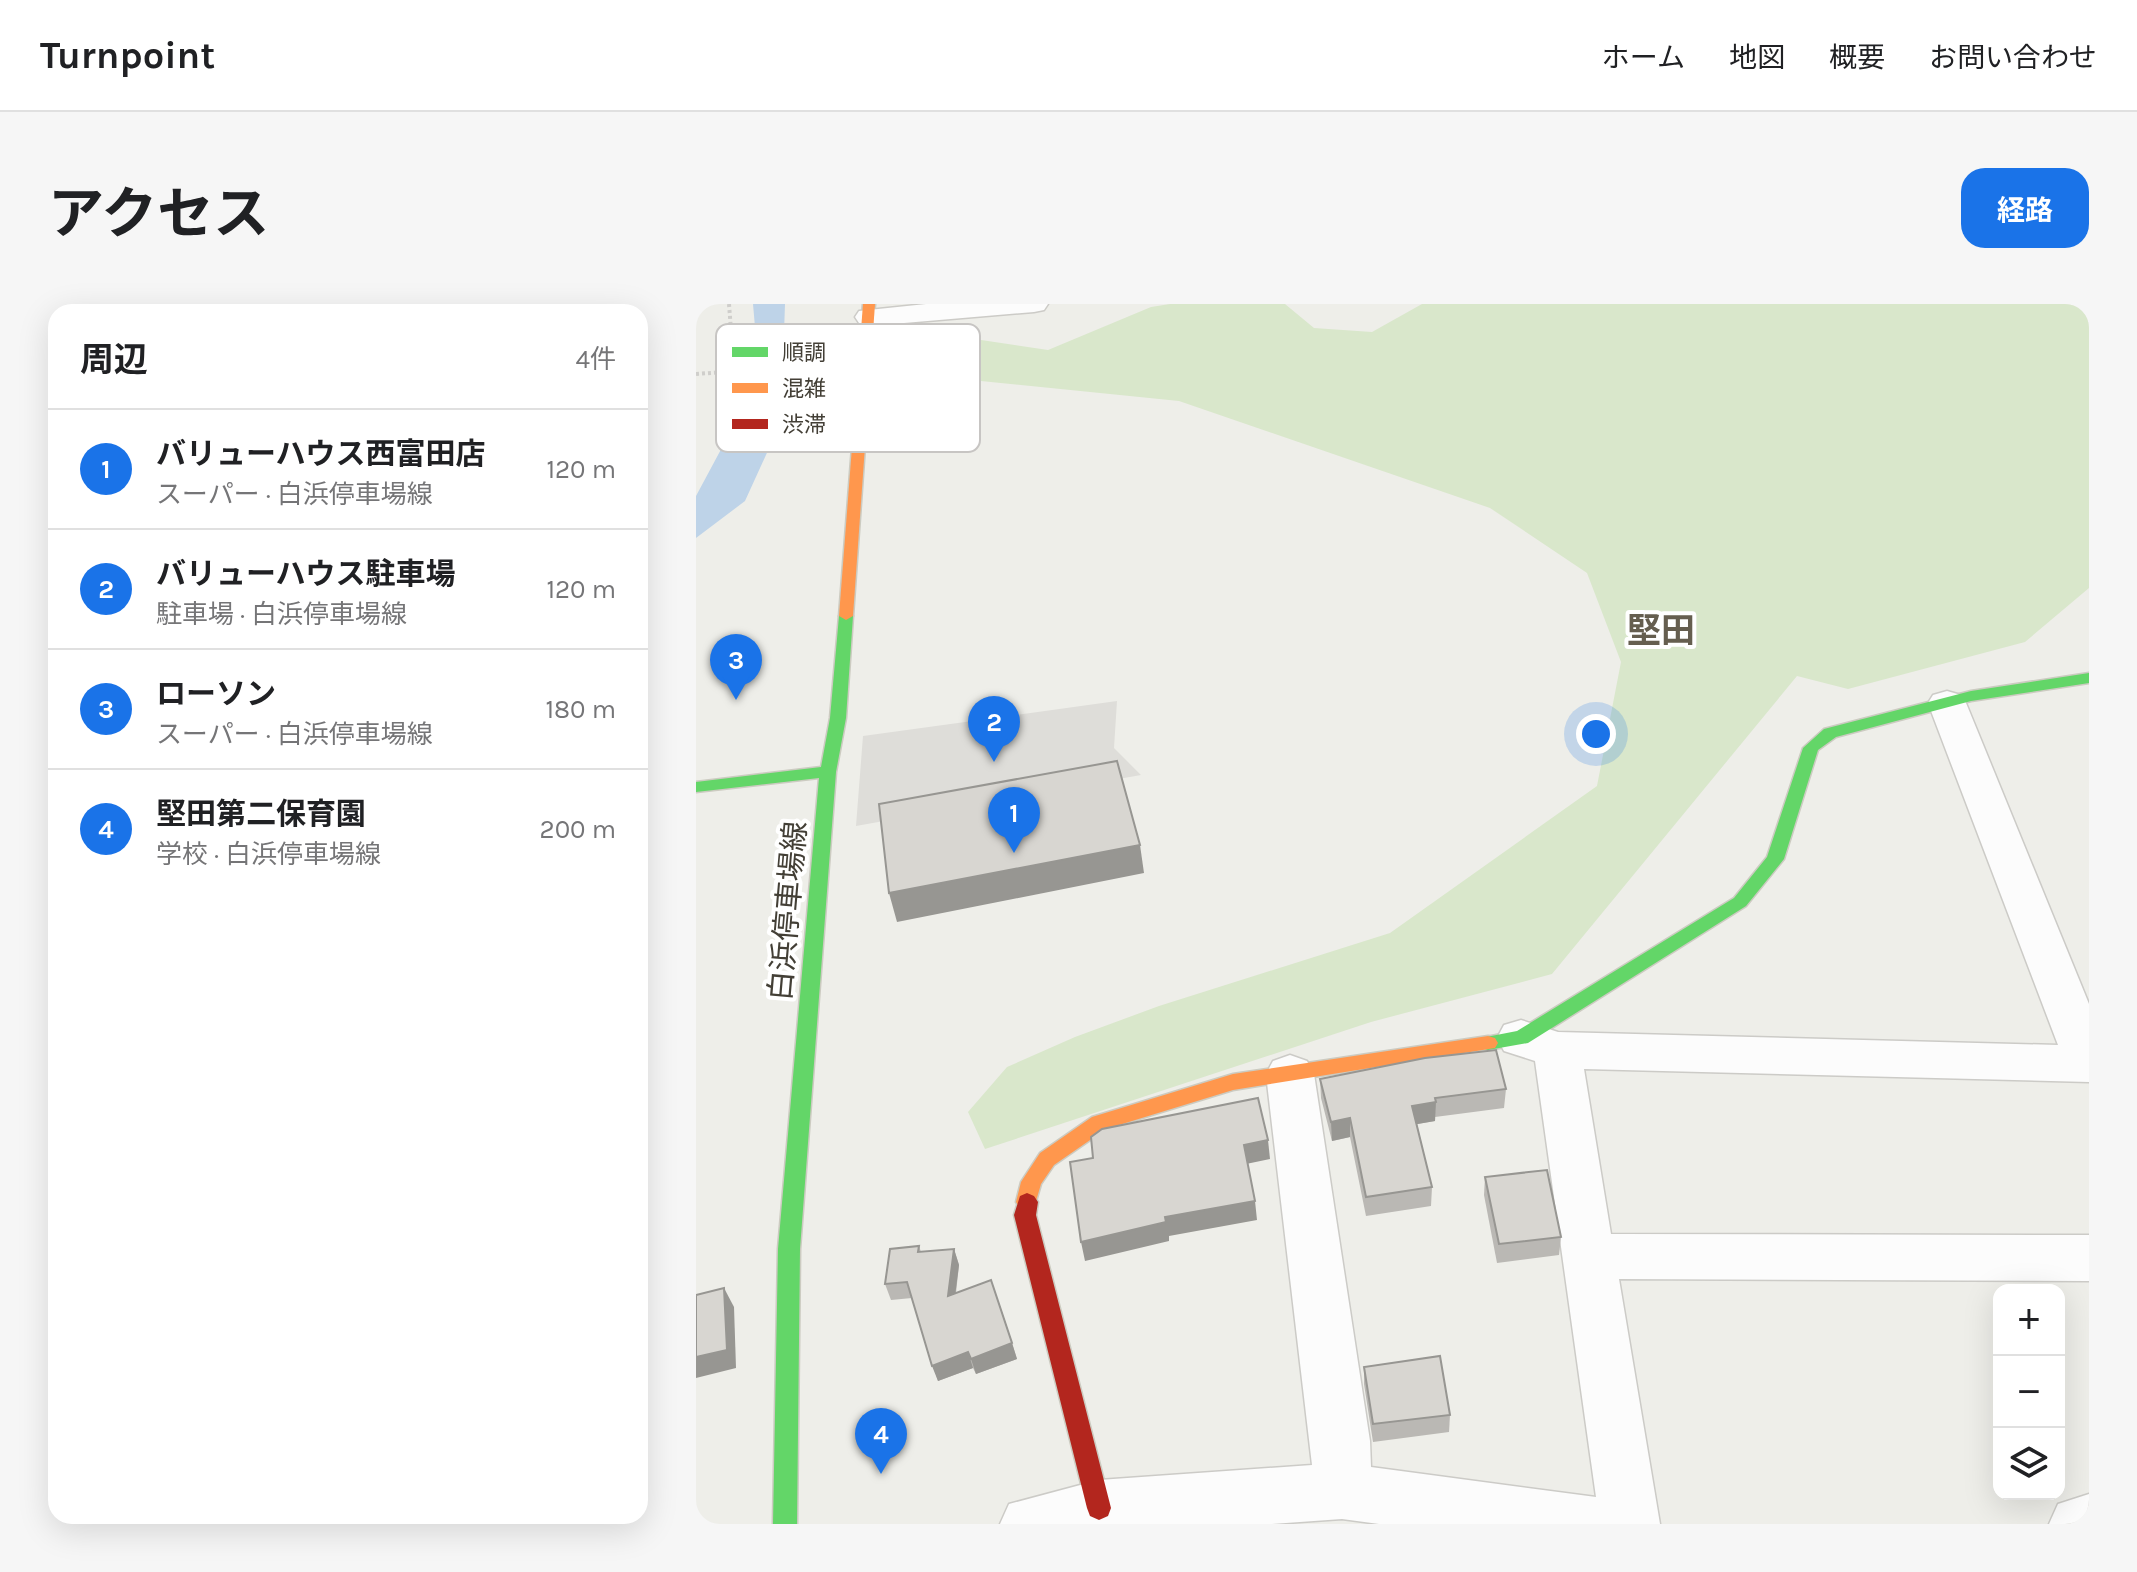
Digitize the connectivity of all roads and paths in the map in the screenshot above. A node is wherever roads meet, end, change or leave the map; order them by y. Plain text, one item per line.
1 (729, 304) edge
2 (1034, 304) edge
3 (869, 311) edge
4 (731, 324) edge
5 (716, 371) edge
6 (696, 374) edge
7 (858, 452) edge
8 (2089, 678) edge
9 (1947, 703) junction
10 (828, 772) junction
11 (696, 787) edge
12 (1539, 1044) junction
13 (2089, 1063) edge
14 (1290, 1074) junction
15 (1590, 1256) junction
16 (2089, 1258) edge
17 (1342, 1491) junction
18 (1099, 1508) junction
19 (2089, 1523) edge
20 (785, 1524) edge
21 (1030, 1524) edge
22 (1592, 1524) edge
23 (1630, 1524) edge
24 (2079, 1524) edge

1 - 4 path
2 - 3 street
5 - 6 path
7 - 10 main road, 白浜停車場線
8 - 9 main road
9 - 12 main road
9 - 13 street
10 - 11 main road
10 - 20 main road, 白浜停車場線
12 - 13 street
12 - 14 main road
12 - 15 street
14 - 17 street
14 - 18 main road
15 - 16 street
15 - 23 street
17 - 18 street
17 - 22 street
18 - 21 street
19 - 24 street

